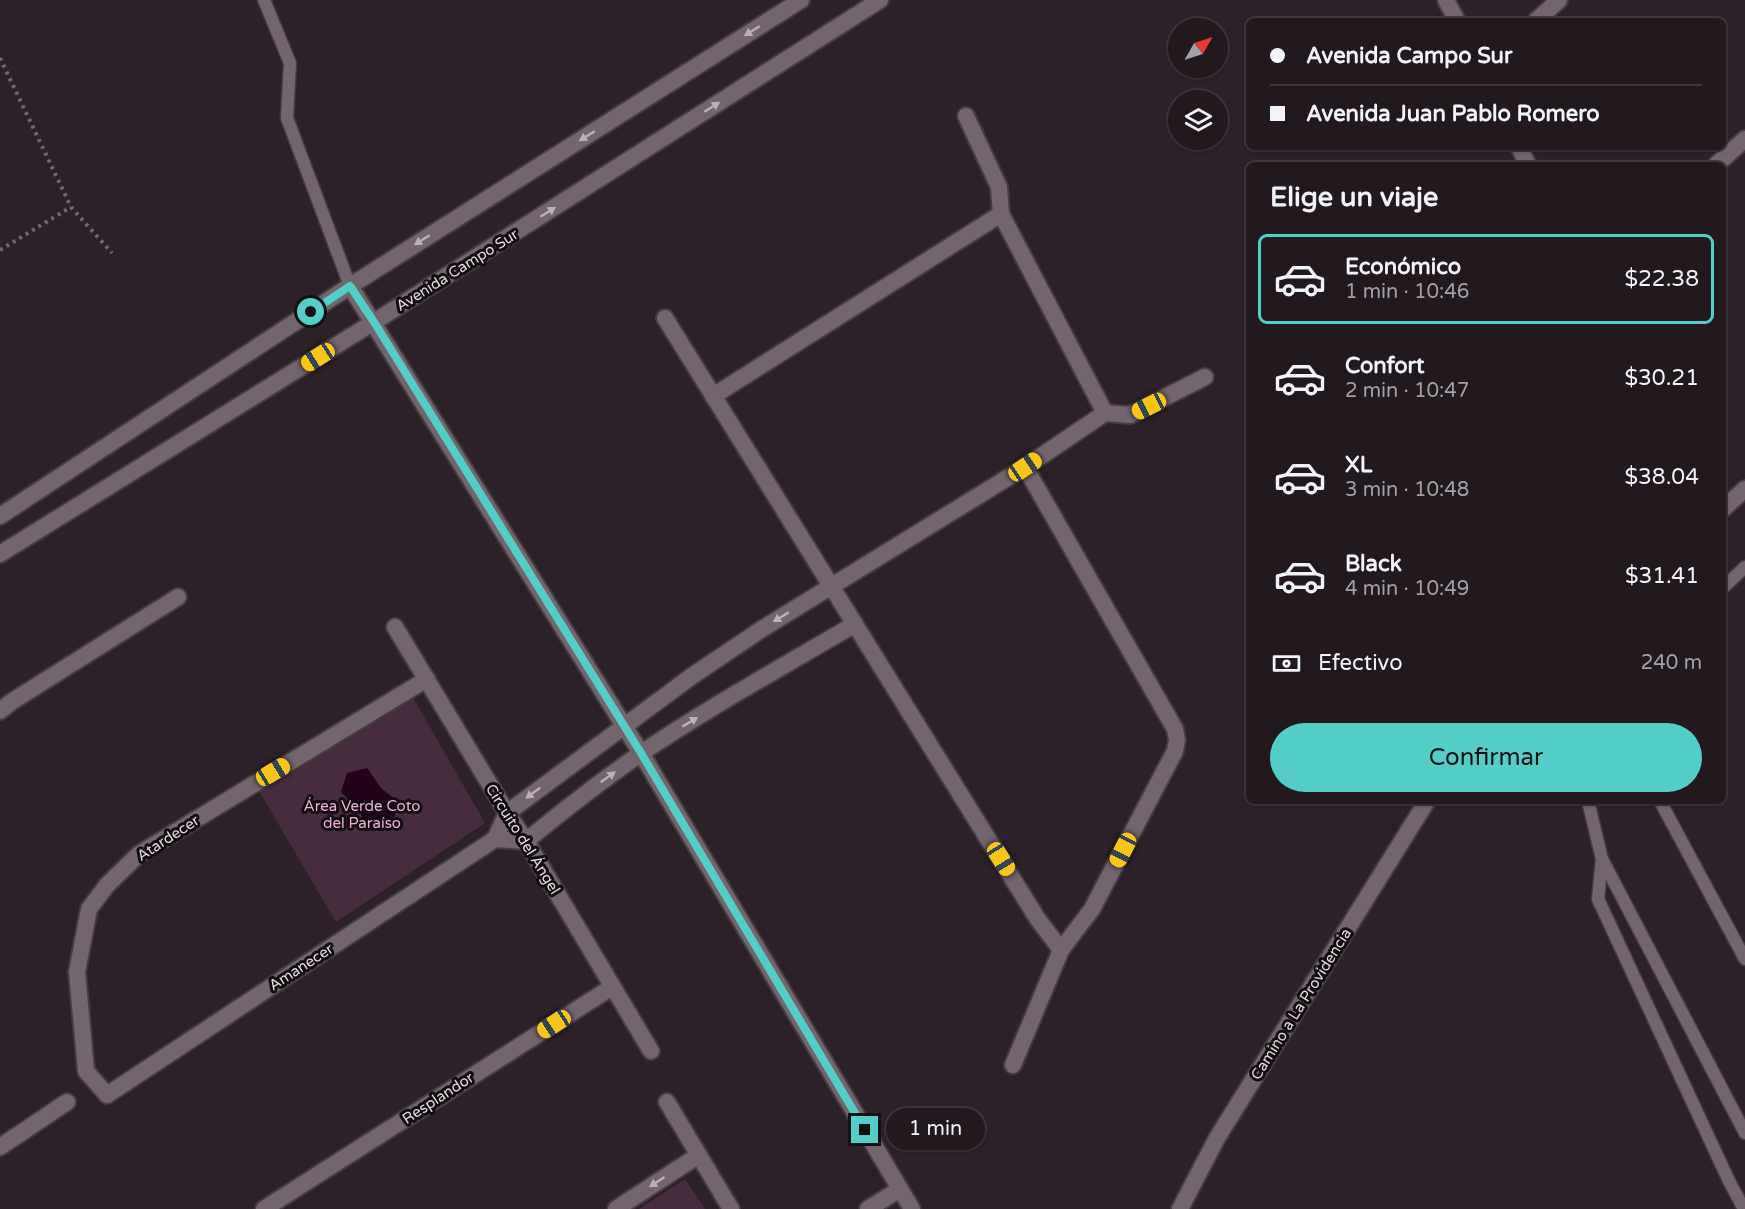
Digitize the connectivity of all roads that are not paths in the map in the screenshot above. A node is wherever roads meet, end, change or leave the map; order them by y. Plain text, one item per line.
1 (264, 0) edge
2 (801, 0) edge
3 (880, 0) edge
4 (1446, 0) edge
5 (1559, 0) edge
6 (1455, 18) edge
7 (1539, 18) edge
8 (966, 116) dead end
9 (1745, 139) edge
10 (1719, 162) edge
11 (1001, 214) junction
12 (350, 286) junction
13 (665, 318) dead end
14 (374, 322) junction
15 (1205, 377) dead end
16 (713, 396) junction
17 (1105, 413) junction
18 (1025, 467) junction
19 (1745, 489) edge
20 (1726, 506) edge
21 (0, 516) edge
22 (0, 554) edge
23 (1745, 567) edge
24 (1726, 585) edge
25 (832, 587) junction
26 (178, 597) dead end
27 (855, 624) junction
28 (395, 627) dead end
29 (427, 679) junction
30 (0, 711) edge
31 (624, 725) junction
32 (641, 753) junction
33 (1425, 804) edge
34 (1589, 804) edge
35 (1662, 804) edge
36 (507, 813) junction
37 (495, 839) junction
38 (526, 841) junction
39 (1602, 859) junction
40 (1061, 950) junction
41 (1745, 958) edge
42 (612, 987) junction
43 (651, 1051) dead end
44 (1013, 1065) dead end
45 (107, 1095) joint
46 (67, 1102) dead end
47 (667, 1102) dead end
48 (1745, 1133) edge
49 (0, 1147) edge
50 (699, 1155) junction
51 (900, 1189) junction
52 (264, 1209) edge
53 (616, 1209) edge
54 (731, 1209) edge
55 (868, 1209) edge
56 (912, 1209) edge
57 (1180, 1209) edge
58 (1744, 1209) edge

1 - 12 lane
2 -> 12 street
14 -> 3 street, Avenida Campo Sur
4 - 6 street
5 - 7 street
8 - 11 street
9 - 10 street
11 - 16 street
11 - 17 street
12 - 14 street
12 - 21 street
13 - 16 street
14 - 22 street, Avenida Campo Sur
14 - 31 street
15 - 17 street
16 - 25 street
17 - 18 street
18 - 25 street
18 - 40 street
19 - 20 street
23 - 24 lane
25 - 27 street
25 -> 31 street
26 - 30 street
32 -> 27 street
27 - 40 street
28 - 29 street, Circuito del Ángel
29 - 36 street, Circuito del Ángel
29 - 45 street, Atardecer
31 - 32 street
31 -> 36 street
38 -> 32 street
32 - 51 street
33 - 57 street, Camino a La Providencia
34 - 39 lane
35 - 41 lane
36 - 37 street
36 - 38 street, Circuito del Ángel
37 - 38 street
37 - 45 street, Amanecer
38 - 42 street, Circuito del Ángel
39 - 48 lane
39 - 58 lane
40 - 44 street
42 - 43 street, Circuito del Ángel
42 - 52 street, Resplandor
46 - 49 street
47 - 50 street
50 -> 53 street
50 - 54 street
51 - 55 street
51 - 56 street

